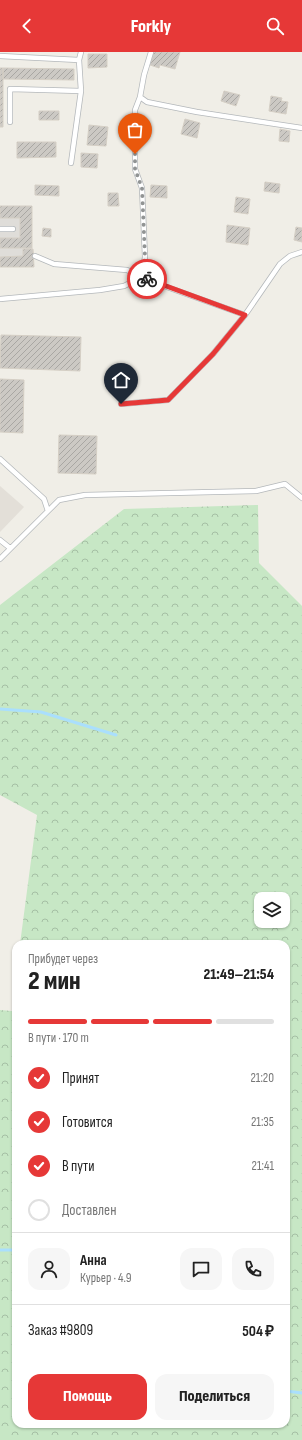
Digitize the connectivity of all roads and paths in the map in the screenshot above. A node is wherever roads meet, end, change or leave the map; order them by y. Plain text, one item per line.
1 (81, 52) edge
2 (151, 52) edge
3 (0, 56) edge
4 (79, 60) junction
5 (81, 91) junction
6 (140, 97) junction
7 (10, 122) dead end
8 (302, 128) edge
9 (71, 163) dead end
10 (0, 229) edge
11 (13, 229) dead end
12 (302, 252) edge
13 (35, 256) dead end
14 (142, 277) junction
15 (0, 299) edge
16 (245, 315) junction
17 (121, 404) dead end
18 (0, 459) edge
19 (302, 498) edge
20 (48, 511) junction
21 (0, 540) edge
22 (10, 548) junction
23 (0, 559) edge

1 - 4 lane
2 - 6 lane
3 - 4 lane
4 - 5 lane
5 - 7 lane
5 - 9 lane
6 - 8 lane
6 - 14 lane
10 - 11 lane
12 - 16 lane
13 - 14 lane
14 - 15 lane
14 - 16 lane
16 - 17 lane
18 - 20 lane
19 - 20 lane
20 - 22 lane
21 - 22 lane
22 - 23 lane

